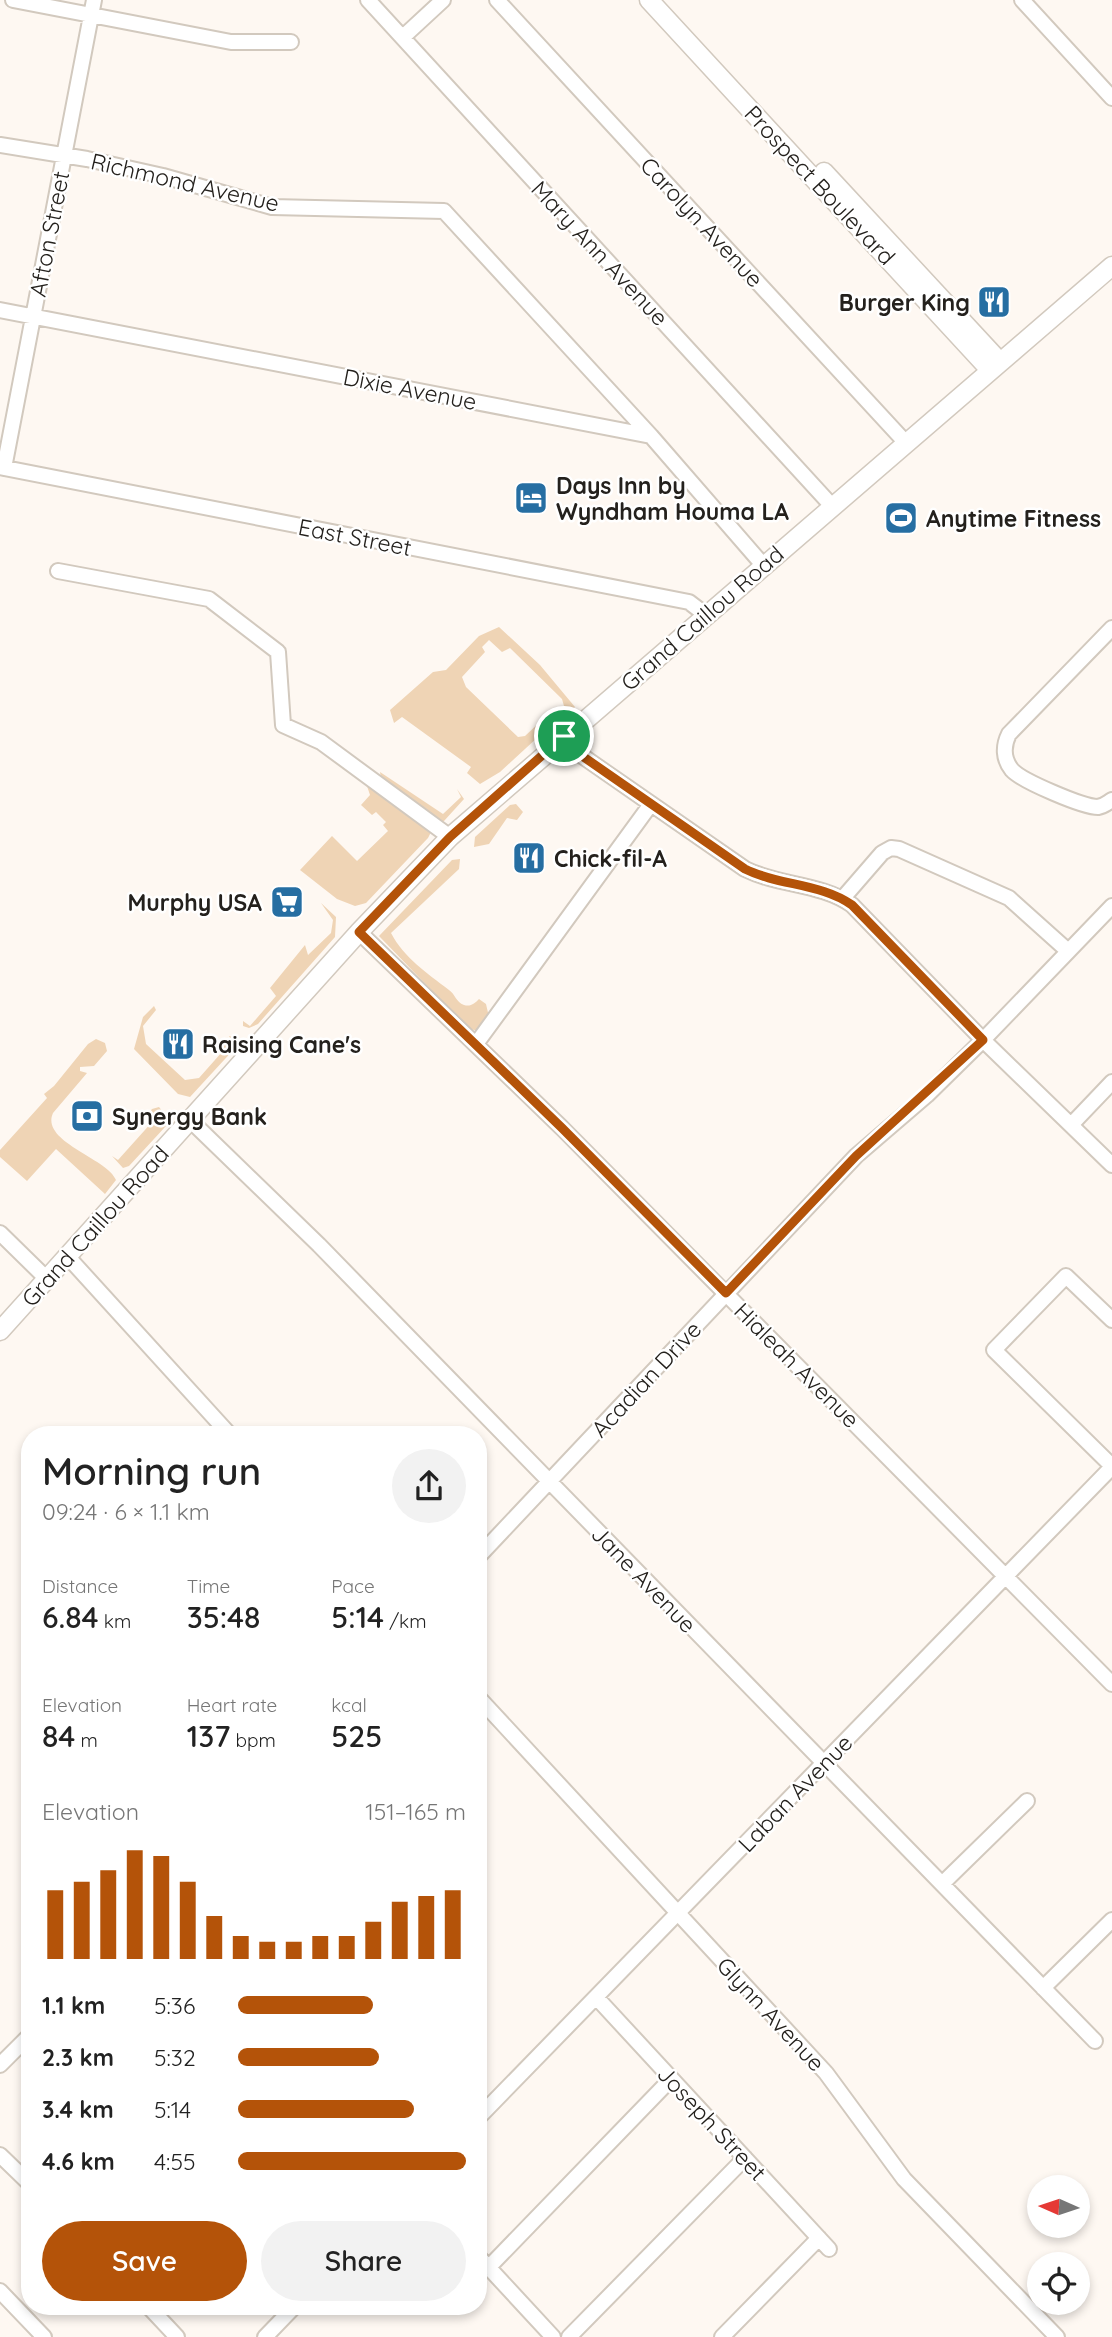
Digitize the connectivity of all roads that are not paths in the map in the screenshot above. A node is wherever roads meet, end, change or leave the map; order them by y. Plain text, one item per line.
1 (13, 0) edge
2 (94, 0) edge
3 (368, 0) edge
4 (443, 0) edge
5 (497, 0) edge
6 (649, 0) edge
7 (665, 0) edge
8 (1022, 0) edge
9 (91, 15) junction
10 (403, 37) junction
11 (291, 43) dead end
12 (1112, 98) edge
13 (0, 145) edge
14 (64, 155) junction
15 (1112, 266) edge
16 (0, 310) edge
17 (33, 316) junction
18 (995, 366) junction
19 (650, 436) junction
20 (907, 444) junction
21 (2, 467) edge
22 (832, 506) junction
23 (763, 565) junction
24 (58, 571) dead end
25 (706, 615) junction
26 (1112, 628) edge
27 (564, 736) junction
28 (1112, 800) edge
29 (651, 804) junction
30 (450, 837) junction
31 (843, 898) junction
32 (1112, 906) edge
33 (359, 932) junction
34 (1069, 951) junction
35 (983, 1040) junction
36 (476, 1044) junction
37 (1112, 1082) edge
38 (190, 1120) junction
39 (1070, 1125) junction
40 (1112, 1164) edge
41 (0, 1233) edge
42 (68, 1257) junction
43 (47, 1279) junction
44 (726, 1293) junction
45 (1112, 1320) edge
46 (0, 1331) edge
47 (222, 1426) edge
48 (1112, 1467) edge
49 (550, 1482) junction
50 (487, 1548) edge
51 (1006, 1577) junction
52 (1112, 1684) edge
53 (487, 1707) edge
54 (824, 1763) junction
55 (1027, 1801) dead end
56 (942, 1884) junction
57 (678, 1912) junction
58 (1112, 1920) edge
59 (1043, 1988) junction
60 (596, 1997) junction
61 (1095, 2041) dead end
62 (21, 2044) edge
63 (0, 2065) edge
64 (671, 2079) junction
65 (487, 2109) edge
66 (0, 2155) edge
67 (745, 2158) junction
68 (21, 2175) edge
69 (488, 2268) joint
70 (0, 2291) edge
71 (21, 2313) edge
72 (23, 2315) edge
73 (156, 2315) edge
74 (286, 2315) edge
75 (44, 2337) edge
76 (177, 2337) edge
77 (265, 2337) edge
78 (553, 2337) edge
79 (569, 2337) edge
80 (722, 2337) edge
81 (1056, 2337) edge

1 - 9 street
2 - 9 street, Afton Street
3 - 10 street, Mary Ann Avenue
4 - 10 street
5 - 20 street, Carolyn Avenue
6 - 18 main road, Prospect Boulevard
7 - 18 main road, Prospect Boulevard
8 - 12 street
9 - 11 street
9 - 14 street, Afton Street
10 - 22 street, Mary Ann Avenue
13 - 14 street, Richmond Avenue
14 - 17 street, Afton Street
14 - 19 street, Richmond Avenue
15 - 18 main road, Grand Caillou Road
16 - 17 street, Dixie Avenue
17 - 19 street, Dixie Avenue
17 - 21 street, Afton Street
18 - 20 main road, Grand Caillou Road
19 - 23 street
20 - 22 main road, Grand Caillou Road
21 - 25 street, East Street
22 - 23 main road, Grand Caillou Road
23 - 25 main road, Grand Caillou Road
24 - 30 street
25 - 27 main road, Grand Caillou Road
26 - 28 street
27 - 29 street
27 - 30 main road, Grand Caillou Road
29 - 31 street
29 - 36 street
30 - 33 main road, Grand Caillou Road
31 - 34 street
31 - 35 street
32 - 34 street, Acadian Drive
33 - 36 street, Hialeah Avenue
33 - 38 main road, Grand Caillou Road
34 - 35 street, Acadian Drive
35 - 39 street
35 - 44 street, Acadian Drive
36 - 44 street, Hialeah Avenue
37 - 39 street
38 - 42 main road, Grand Caillou Road
38 - 49 street, Jane Avenue
39 - 40 street
41 - 43 street
42 - 43 main road, Grand Caillou Road
42 - 47 street
43 - 46 main road, Grand Caillou Road
44 - 49 street, Acadian Drive
44 - 51 street, Hialeah Avenue
45 - 48 street
48 - 51 street, Laban Avenue
49 - 50 street, Acadian Drive
49 - 54 street, Jane Avenue
51 - 52 street, Hialeah Avenue
51 - 54 street, Laban Avenue
53 - 57 street, Glynn Avenue
54 - 56 street, Jane Avenue
54 - 57 street, Laban Avenue
55 - 56 street
56 - 59 street, Jane Avenue
57 - 60 street, Laban Avenue
57 - 81 street, Glynn Avenue
58 - 59 street
59 - 61 street, Jane Avenue
60 - 64 street, Joseph Street
60 - 65 street, Laban Avenue
62 - 63 street
64 - 67 street, Joseph Street
64 - 69 street
66 - 68 street
67 - 79 street
67 - 80 street, Joseph Street
69 - 78 street
70 - 71 street
72 - 75 street
73 - 76 street
74 - 77 street

